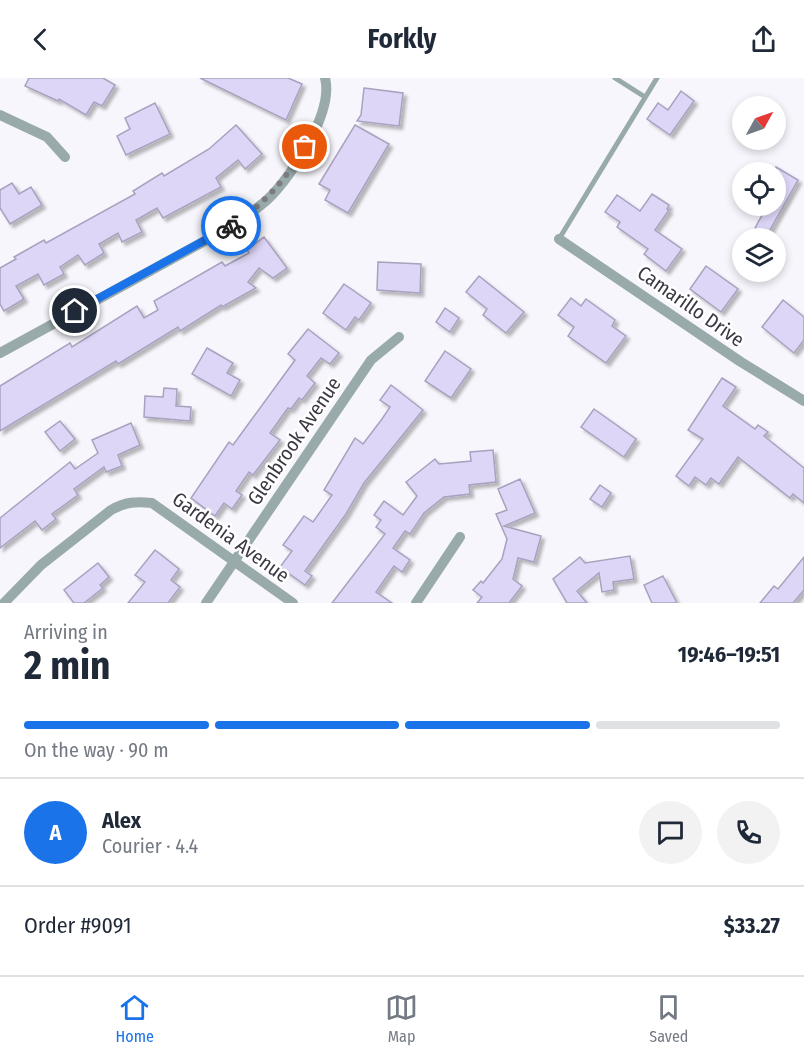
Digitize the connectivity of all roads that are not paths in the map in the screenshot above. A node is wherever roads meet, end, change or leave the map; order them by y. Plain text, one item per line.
1 (325, 78) edge
2 (615, 78) edge
3 (657, 78) edge
4 (645, 97) junction
5 (0, 115) edge
6 (65, 157) dead end
7 (559, 238) joint
8 (399, 337) dead end
9 (0, 353) edge
10 (804, 401) edge
11 (460, 537) dead end
12 (233, 562) junction
13 (4, 603) edge
14 (206, 603) edge
15 (293, 603) edge
16 (416, 603) edge

1 - 9 street
2 - 4 lane
3 - 4 lane
4 - 7 lane
5 - 6 street
7 - 10 street, Camarillo Drive
8 - 12 street, Glenbrook Avenue
11 - 16 street
12 - 13 street, Gardenia Avenue
12 - 14 street, Glenbrook Avenue
12 - 15 street, Gardenia Avenue

